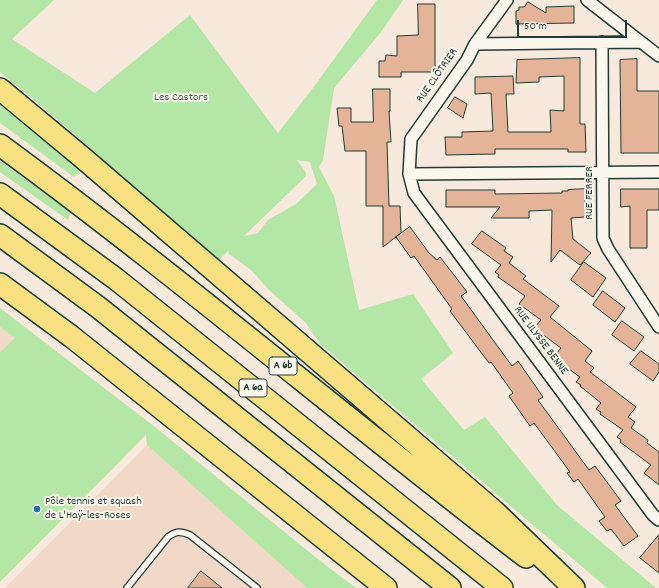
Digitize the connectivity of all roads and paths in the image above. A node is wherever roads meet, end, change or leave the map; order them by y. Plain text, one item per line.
1 (507, 0) edge
2 (588, 0) edge
3 (602, 42) junction
4 (641, 42) junction
5 (475, 44) junction
6 (659, 56) edge
7 (0, 89) edge
8 (0, 145) edge
9 (603, 172) junction
10 (659, 172) edge
11 (409, 174) junction
12 (0, 194) edge
13 (0, 235) edge
14 (0, 284) edge
15 (659, 327) edge
16 (659, 520) edge
17 (127, 588) edge
18 (256, 588) edge
19 (386, 588) edge
20 (450, 588) edge
21 (502, 588) edge
22 (566, 588) edge
23 (574, 588) edge

1 - 5 street, RUE CLÔTRIER
2 - 4 street
3 - 4 street
3 - 5 street
3 - 9 street, RUE FERRER
4 - 6 street
5 - 11 street, RUE CLÔTRIER
7 - 23 highway
8 - 22 highway, A 6b
9 - 10 street
9 - 11 street
9 - 15 street, RUE FERRER
11 - 16 street, RUE ULYSSE BENNE
12 - 21 highway, A 6a
13 - 20 highway, A 6a
14 - 19 highway
17 - 18 lane

